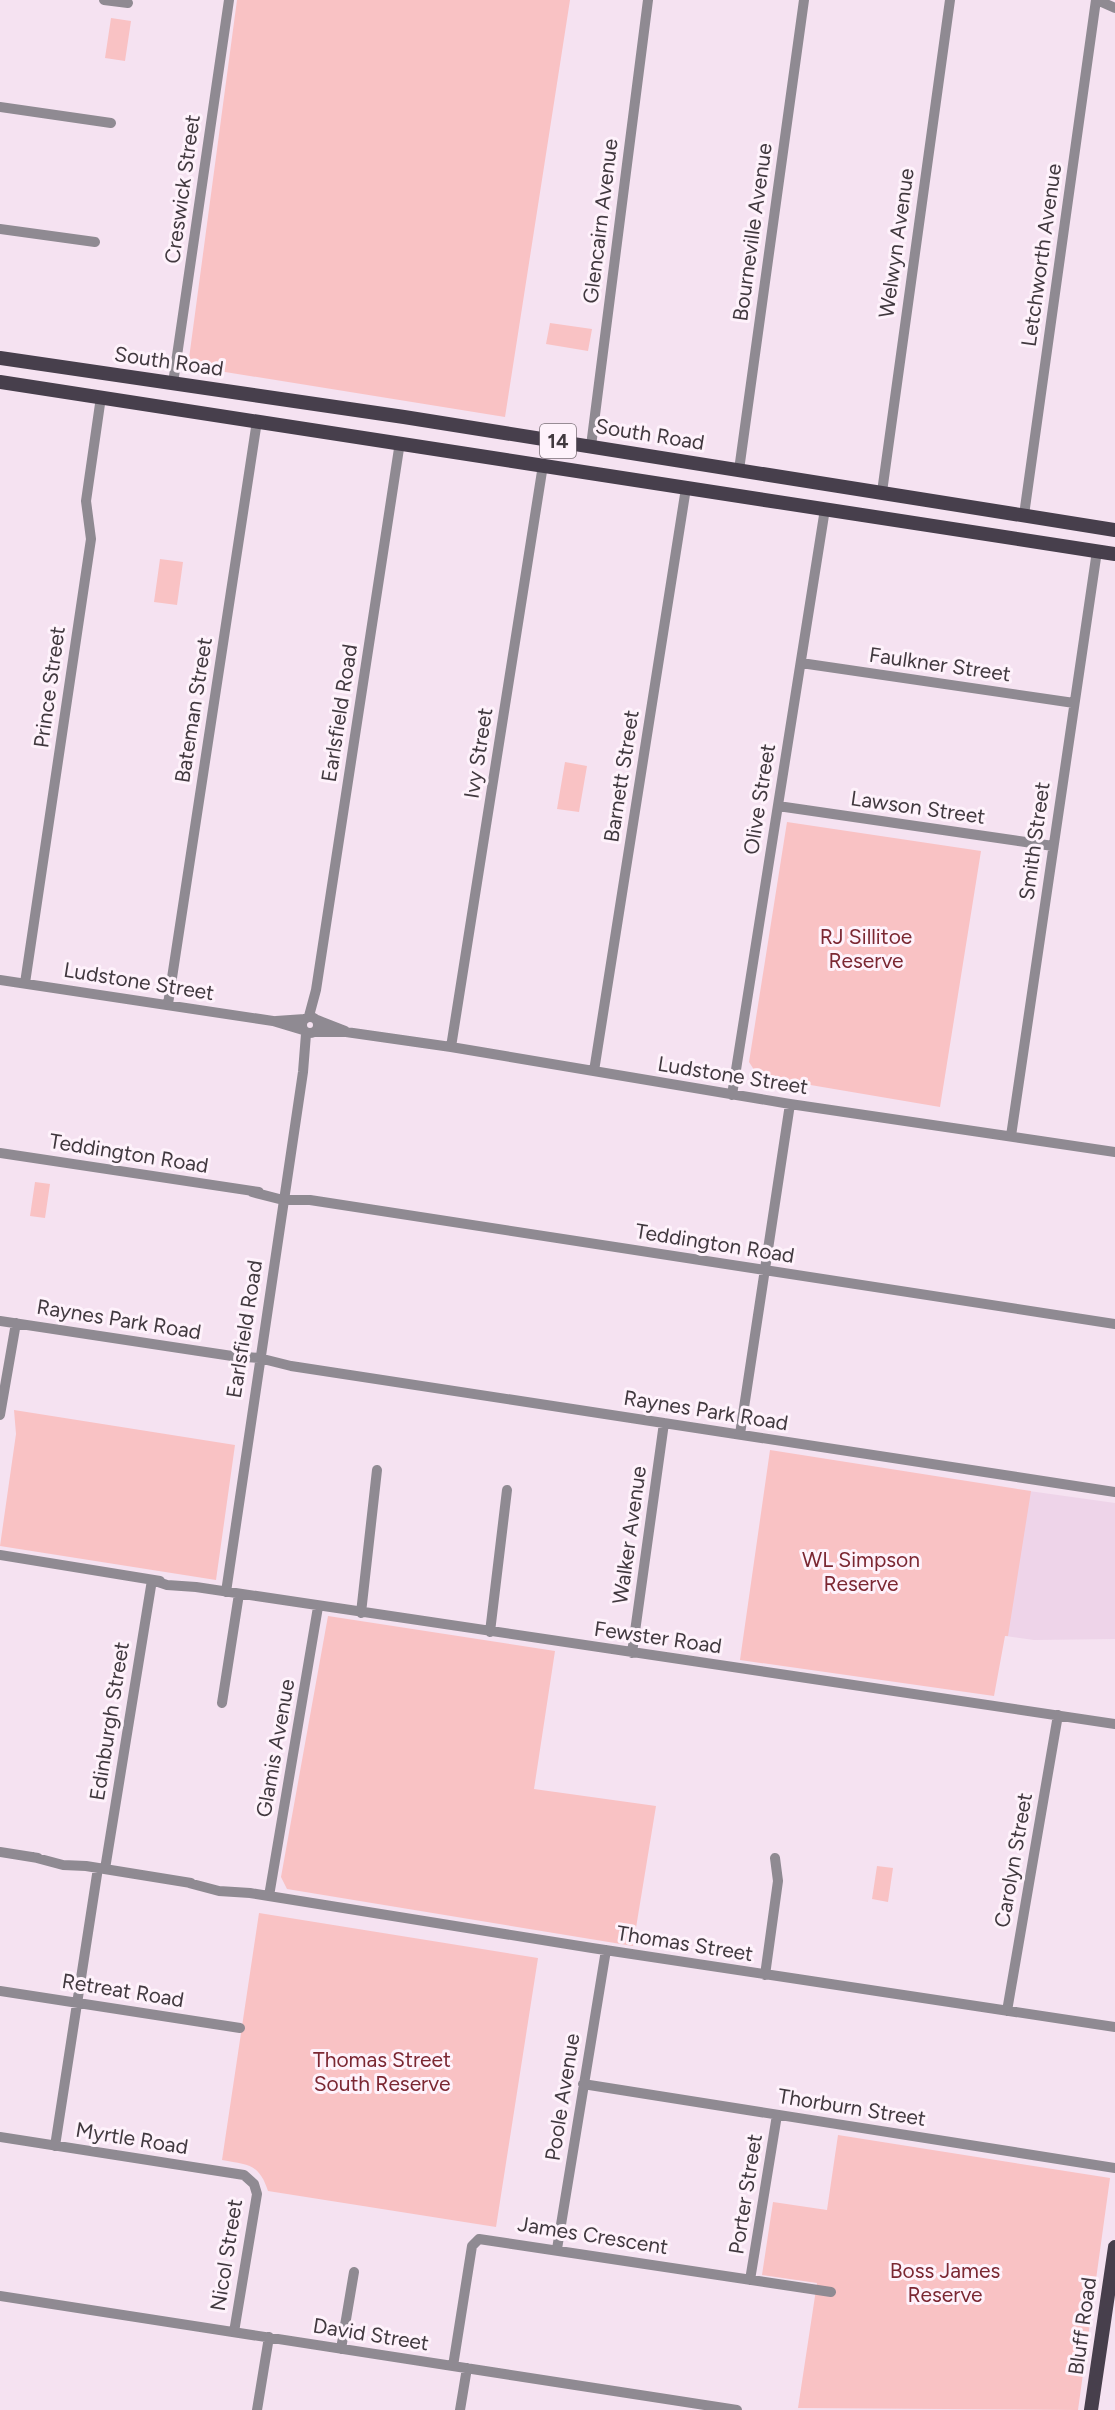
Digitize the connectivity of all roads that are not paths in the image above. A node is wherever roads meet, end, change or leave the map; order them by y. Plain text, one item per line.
1 (104, 0) edge
2 (229, 0) edge
3 (648, 0) edge
4 (804, 0) edge
5 (950, 0) edge
6 (1097, 0) edge
7 (128, 3) dead end
8 (1115, 8) edge
9 (0, 107) edge
10 (111, 123) dead end
11 (0, 229) edge
12 (95, 242) dead end
13 (0, 358) edge
14 (0, 382) edge
15 (173, 383) junction
16 (101, 397) junction
17 (404, 417) junction
18 (257, 421) junction
19 (400, 442) junction
20 (591, 446) junction
21 (543, 465) junction
22 (739, 470) junction
23 (829, 484) junction
24 (686, 488) junction
25 (882, 492) junction
26 (825, 509) junction
27 (1024, 515) junction
28 (1115, 530) edge
29 (1097, 551) junction
30 (1115, 554) edge
31 (801, 663) junction
32 (1074, 703) junction
33 (778, 806) junction
34 (1053, 846) junction
35 (0, 980) edge
36 (25, 983) junction
37 (168, 1004) junction
38 (312, 1018) junction
39 (273, 1021) junction
40 (346, 1032) junction
41 (309, 1033) junction
42 (451, 1047) junction
43 (594, 1071) junction
44 (732, 1095) junction
45 (790, 1104) junction
46 (1011, 1137) junction
47 (1115, 1152) edge
48 (0, 1153) edge
49 (284, 1197) junction
50 (765, 1270) junction
51 (0, 1321) edge
52 (16, 1323) junction
53 (1115, 1324) edge
54 (258, 1360) junction
55 (0, 1415) edge
56 (664, 1423) junction
57 (740, 1434) junction
58 (377, 1470) dead end
59 (507, 1490) dead end
60 (1115, 1492) edge
61 (0, 1555) edge
62 (152, 1580) junction
63 (226, 1592) junction
64 (239, 1594) junction
65 (318, 1607) junction
66 (361, 1613) junction
67 (490, 1632) junction
68 (632, 1653) junction
69 (222, 1703) dead end
70 (1058, 1715) junction
71 (1115, 1724) edge
72 (0, 1852) edge
73 (775, 1858) dead end
74 (96, 1867) junction
75 (269, 1896) junction
76 (606, 1950) junction
77 (765, 1975) junction
78 (0, 1991) edge
79 (77, 2003) junction
80 (1007, 2011) junction
81 (1115, 2027) edge
82 (240, 2028) dead end
83 (583, 2085) junction
84 (777, 2115) junction
85 (0, 2137) edge
86 (55, 2145) junction
87 (1115, 2168) edge
88 (254, 2184) joint
89 (1115, 2247) edge
90 (557, 2249) junction
91 (354, 2272) dead end
92 (750, 2280) junction
93 (831, 2292) dead end
94 (0, 2296) edge
95 (1109, 2328) edge
96 (234, 2332) junction
97 (269, 2337) junction
98 (341, 2349) junction
99 (453, 2366) junction
100 (467, 2368) junction
101 (257, 2410) edge
102 (460, 2410) edge
103 (737, 2410) edge
104 (1091, 2410) edge

1 - 7 street
2 - 15 street, Creswick Street
3 - 20 street, Glencairn Avenue
4 - 22 street, Bourneville Avenue
5 - 25 street, Welwyn Avenue
6 - 8 street
6 - 27 street, Letchworth Avenue
9 - 10 street
11 - 12 street
13 - 15 main road, South Road / 14
14 - 16 main road, 14
15 - 17 main road, South Road / 14
16 - 18 main road, 14
16 - 36 street, Prince Street
17 - 19 main road
17 - 20 main road, South Road / 14
18 - 19 main road, 14
18 - 37 street, Bateman Street
19 - 21 main road, 14
19 - 38 street, Earlsfield Road
20 - 22 main road, South Road / 14
21 - 24 main road, 14
21 - 42 street, Ivy Street
22 - 23 main road, South Road / 14
23 - 25 main road, South Road / 14
23 - 26 main road
24 - 26 main road, 14
24 - 43 street, Barnett Street
25 - 27 main road, South Road / 14
26 - 29 main road, 14
26 - 31 street, Olive Street
27 - 28 main road, South Road / 14
29 - 30 main road, 14
29 - 32 street, Smith Street
31 - 32 street, Faulkner Street
31 - 33 street, Olive Street
32 - 34 street, Smith Street
33 - 34 street, Lawson Street
33 - 44 street, Olive Street
34 - 46 street, Smith Street
35 - 36 street, Ludstone Street
36 - 37 street, Ludstone Street
37 - 39 street, Ludstone Street
38 - 39 street, Ludstone Street
38 - 40 street, Ludstone Street
38 - 41 street, Earlsfield Road
39 - 41 street, Ludstone Street
40 - 41 street, Ludstone Street
40 - 42 street, Ludstone Street
41 - 49 street, Earlsfield Road
42 - 43 street, Ludstone Street
43 - 44 street, Ludstone Street
44 - 45 street, Ludstone Street
45 - 46 street, Ludstone Street
45 - 50 street
46 - 47 street, Ludstone Street
48 - 49 street, Teddington Road
49 - 50 street, Teddington Road
49 - 54 street, Earlsfield Road
50 - 53 street, Teddington Road
50 - 57 street
51 - 52 street, Raynes Park Road
52 - 54 street, Raynes Park Road
52 - 55 street
54 - 56 street, Raynes Park Road
54 - 63 street, Earlsfield Road
56 - 57 street, Raynes Park Road
56 - 68 street, Walker Avenue
57 - 60 street, Raynes Park Road
58 - 66 street
59 - 67 street
61 - 62 street, Fewster Road
62 - 63 street, Fewster Road
62 - 74 street, Edinburgh Street
63 - 64 street, Fewster Road
64 - 65 street, Fewster Road
64 - 69 street
65 - 66 street, Fewster Road
65 - 75 street, Glamis Avenue
66 - 67 street, Fewster Road
67 - 68 street, Fewster Road
68 - 70 street, Fewster Road
70 - 71 street, Fewster Road
70 - 80 street, Carolyn Street
72 - 74 street, Thomas Street
73 - 77 street
74 - 75 street, Thomas Street
74 - 79 street, Edinburgh Street
75 - 76 street, Thomas Street
76 - 77 street, Thomas Street
76 - 83 street, Poole Avenue
77 - 80 street, Thomas Street
78 - 79 street, Retreat Road
79 - 82 street, Retreat Road
79 - 86 street, Edinburgh Street
80 - 81 street, Thomas Street
83 - 84 street, Thorburn Street
83 - 90 street, Poole Avenue
84 - 87 street, Thorburn Street
84 - 92 street, Porter Street
85 - 86 street, Myrtle Road
86 - 88 street, Myrtle Road
88 - 96 street, Nicol Street
89 - 95 main road, Bluff Road
90 - 92 street, James Crescent
90 - 99 street, James Crescent
91 - 98 street
92 - 93 street, James Crescent
94 - 96 street, David Street
95 - 104 main road, Bluff Road
96 - 97 street, David Street
97 - 98 street, David Street
97 - 101 street
98 - 99 street, David Street
99 - 100 street, David Street
100 - 102 street
100 - 103 street, David Street

